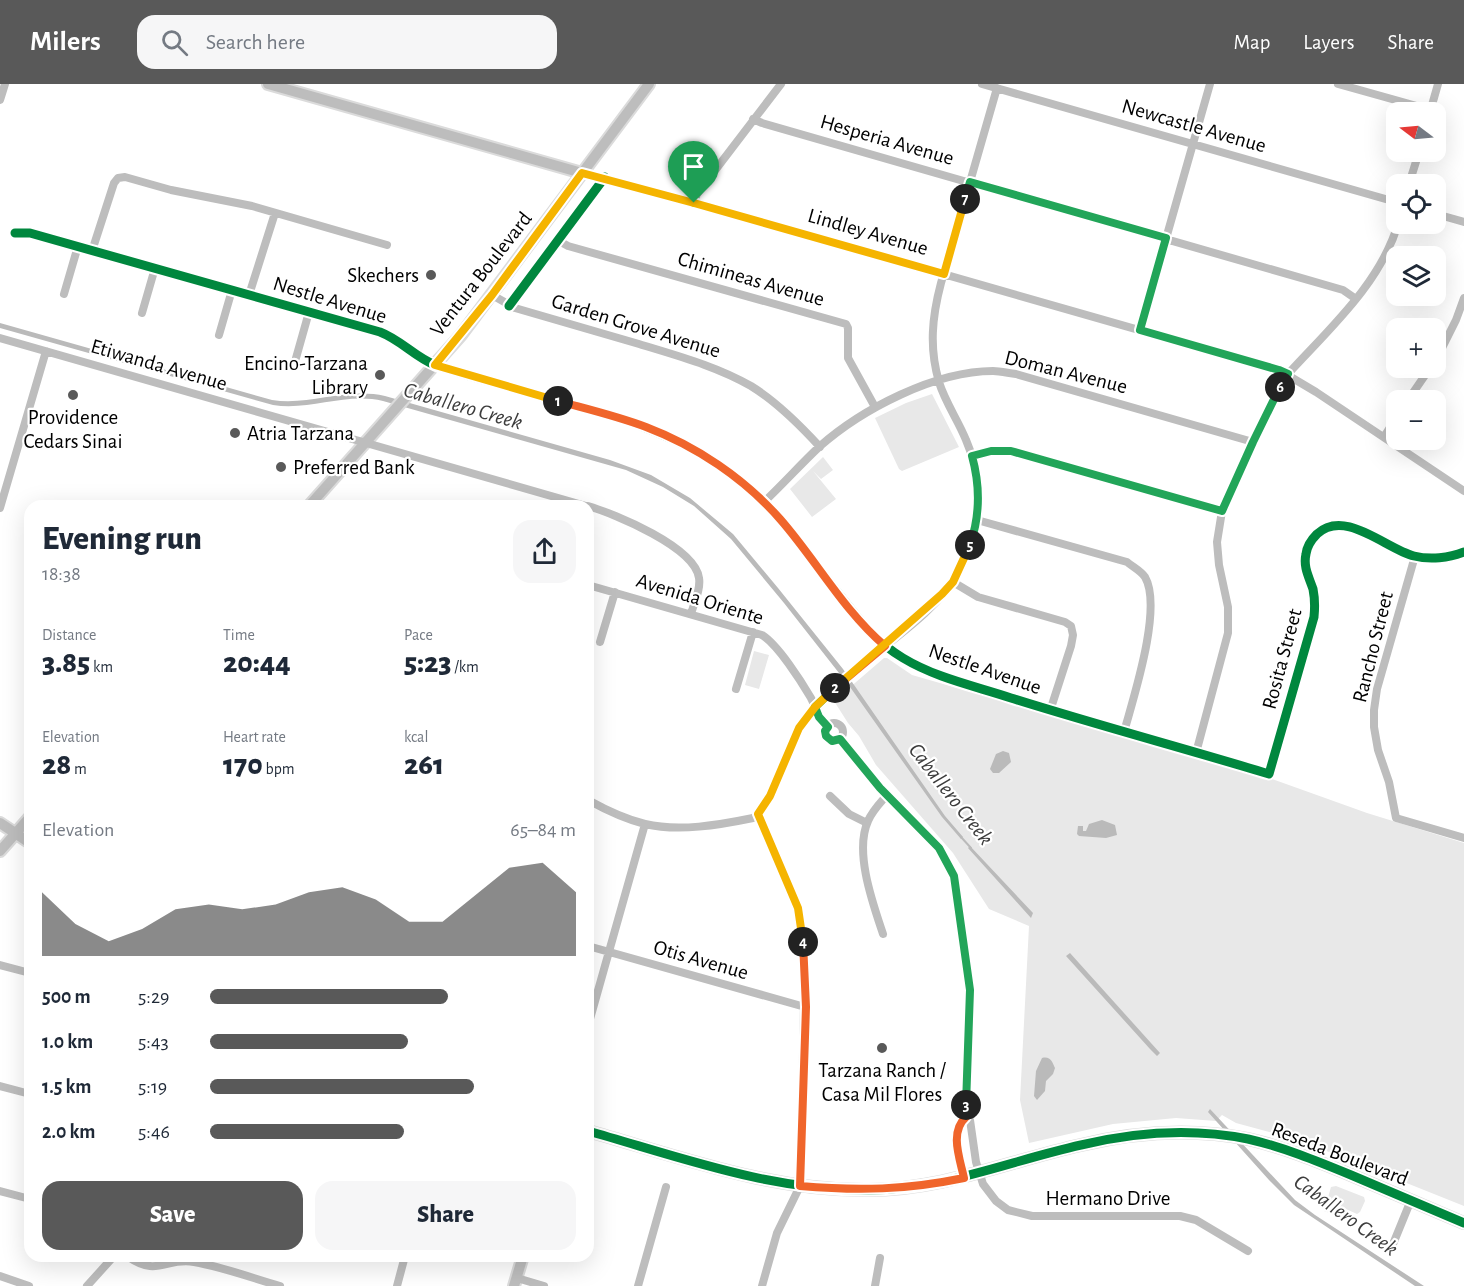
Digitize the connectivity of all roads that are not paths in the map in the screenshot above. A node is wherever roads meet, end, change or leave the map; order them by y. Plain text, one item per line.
1 (5, 84) edge
2 (268, 84) edge
3 (650, 84) edge
4 (781, 84) edge
5 (982, 84) edge
6 (1210, 84) edge
7 (1338, 84) edge
8 (1438, 84) edge
9 (997, 88) junction
10 (0, 100) edge
11 (1399, 102) edge
12 (1433, 102) edge
13 (753, 118) junction
14 (1193, 144) junction
15 (582, 173) junction
16 (605, 177) junction
17 (970, 182) junction
18 (1386, 199) edge
19 (694, 203) junction
20 (275, 213) junction
21 (1446, 217) edge
22 (1464, 222) edge
23 (15, 233) dead end
24 (1394, 234) edge
25 (1166, 238) junction
26 (559, 241) junction
27 (387, 245) dead end
28 (78, 246) junction
29 (92, 250) junction
30 (155, 268) junction
31 (944, 274) junction
32 (232, 290) junction
33 (64, 294) dead end
34 (249, 295) junction
35 (492, 295) junction
36 (1464, 298) edge
37 (1356, 299) junction
38 (510, 306) junction
39 (309, 312) junction
40 (142, 313) dead end
41 (1140, 330) junction
42 (219, 335) dead end
43 (0, 338) edge
44 (1446, 340) edge
45 (46, 351) junction
46 (296, 358) dead end
47 (435, 365) junction
48 (1288, 374) junction
49 (939, 381) junction
50 (875, 407) junction
51 (1386, 433) edge
52 (1383, 437) junction
53 (366, 442) junction
54 (1253, 442) junction
55 (820, 447) junction
56 (972, 456) junction
57 (1464, 491) edge
58 (316, 500) edge
59 (566, 500) edge
60 (764, 502) junction
61 (0, 508) edge
62 (594, 508) edge
63 (1222, 511) junction
64 (977, 520) junction
65 (1464, 552) edge
66 (1415, 556) junction
67 (953, 582) junction
68 (594, 587) edge
69 (615, 592) junction
70 (691, 614) junction
71 (753, 632) junction
72 (600, 642) dead end
73 (885, 646) junction
74 (736, 689) dead end
75 (815, 707) junction
76 (1050, 711) junction
77 (1124, 732) junction
78 (1196, 753) junction
79 (1269, 774) joint
80 (887, 795) junction
81 (830, 796) dead end
82 (594, 803) edge
83 (758, 814) junction
84 (0, 823) edge
85 (867, 823) junction
86 (24, 824) edge
87 (645, 824) junction
88 (16, 833) junction
89 (1464, 838) edge
90 (24, 839) edge
91 (0, 851) edge
92 (883, 934) dead end
93 (594, 948) edge
94 (609, 953) junction
95 (0, 965) edge
96 (24, 971) edge
97 (594, 1005) edge
98 (806, 1007) junction
99 (0, 1086) edge
100 (24, 1092) edge
101 (966, 1117) junction
102 (594, 1133) edge
103 (979, 1174) junction
104 (964, 1178) junction
105 (800, 1186) junction
106 (666, 1187) dead end
107 (0, 1191) edge
108 (24, 1197) edge
109 (1411, 1200) junction
110 (1464, 1223) edge
111 (1391, 1250) dead end
112 (1248, 1251) dead end
113 (880, 1258) dead end
114 (109, 1262) edge
115 (136, 1262) edge
116 (190, 1262) edge
117 (190, 1262) edge
118 (403, 1262) edge
119 (521, 1262) edge
120 (0, 1276) edge
121 (516, 1282) edge
122 (29, 1286) edge
123 (87, 1286) edge
124 (280, 1286) edge
125 (397, 1286) edge
126 (544, 1286) edge
127 (638, 1286) edge
128 (762, 1286) edge
129 (875, 1286) edge

1 - 10 street
2 - 15 main road, Lindley Avenue
3 - 15 main road, Ventura Boulevard
4 - 13 street
5 - 9 street, Newcastle Avenue
6 - 14 street
7 - 11 street
8 - 12 street
9 - 14 street, Newcastle Avenue
9 - 17 street
13 - 17 street, Hesperia Avenue
13 - 19 street
14 - 18 street, Newcastle Avenue
14 - 25 street
15 - 16 street, Lindley Avenue
15 - 35 main road, Ventura Boulevard
16 - 19 street, Lindley Avenue
16 - 26 street, Ventura Boulevard
17 - 25 street, Hesperia Avenue
17 - 31 street
19 - 31 street, Lindley Avenue
20 - 27 street
20 - 29 street
20 - 34 street
21 - 22 street
23 - 28 street, Nestle Avenue
24 - 37 street
25 - 37 street, Hesperia Avenue
25 - 41 street
26 - 38 street, Ventura Boulevard
26 - 50 street, Chimineas Avenue
28 - 29 street, Nestle Avenue
28 - 33 street
29 - 30 street, Nestle Avenue
30 - 32 street, Nestle Avenue
30 - 40 street
31 - 41 street, Lindley Avenue
31 - 49 street
32 - 34 street, Nestle Avenue
32 - 42 street
34 - 39 street, Nestle Avenue
35 - 38 street, Garden Grove Avenue
35 - 47 main road, Ventura Boulevard
36 - 44 street
37 - 48 street
38 - 55 street, Garden Grove Avenue
39 - 46 street
39 - 47 street, Nestle Avenue
41 - 48 street, Lindley Avenue
43 - 45 street, Etiwanda Avenue
45 - 53 street, Etiwanda Avenue
45 - 61 street
47 - 53 main road, Ventura Boulevard
47 - 60 street, Nestle Avenue
48 - 52 street, Lindley Avenue
48 - 54 street
49 - 50 street, Doman Avenue
49 - 54 street, Doman Avenue
49 - 56 street
50 - 55 street, Doman Avenue
51 - 52 street
52 - 57 street, Lindley Avenue
53 - 58 main road, Ventura Boulevard
53 - 59 street, Etiwanda Avenue
54 - 63 street
55 - 60 street, Doman Avenue
56 - 63 street
56 - 64 street
60 - 73 street, Nestle Avenue
62 - 70 street, Etiwanda Avenue
63 - 78 street
64 - 67 street
64 - 77 street
65 - 66 street, Rosita Street
66 - 79 street, Rosita Street
66 - 89 street, Rancho Street
67 - 73 street
67 - 76 street
68 - 69 street, Avenida Oriente
69 - 70 street, Avenida Oriente
69 - 72 street
70 - 71 street, Avenida Oriente
71 - 74 street
71 - 75 street, Avenida Oriente
73 - 75 street
73 - 76 street, Nestle Avenue
75 - 80 street, Avenida Oriente
75 - 83 street
76 - 77 street, Nestle Avenue
77 - 78 street, Nestle Avenue
78 - 79 street, Nestle Avenue
80 - 85 street
80 - 101 street, Avenida Oriente
81 - 85 street
82 - 87 street
83 - 87 street
83 - 98 street
84 - 88 main road
85 - 92 street
86 - 88 main road
87 - 94 street
88 - 90 main road
88 - 91 main road
93 - 94 street, Otis Avenue
94 - 97 street
94 - 98 street, Otis Avenue
95 - 96 street
98 - 105 street
99 - 100 street
101 - 103 street, Avenida Oriente
101 - 104 street, Avenida Oriente
102 - 105 main road, Reseda Boulevard
103 - 104 main road, Reseda Boulevard
103 - 109 main road, Reseda Boulevard
103 - 112 street, Hermano Drive
104 - 105 main road, Reseda Boulevard
105 - 128 street
106 - 127 street
107 - 108 street
109 - 110 main road, Reseda Boulevard
109 - 111 street
113 - 129 street
114 - 123 street
115 - 117 street
116 - 124 street
118 - 125 street
119 - 121 main road
120 - 122 street
121 - 126 street

